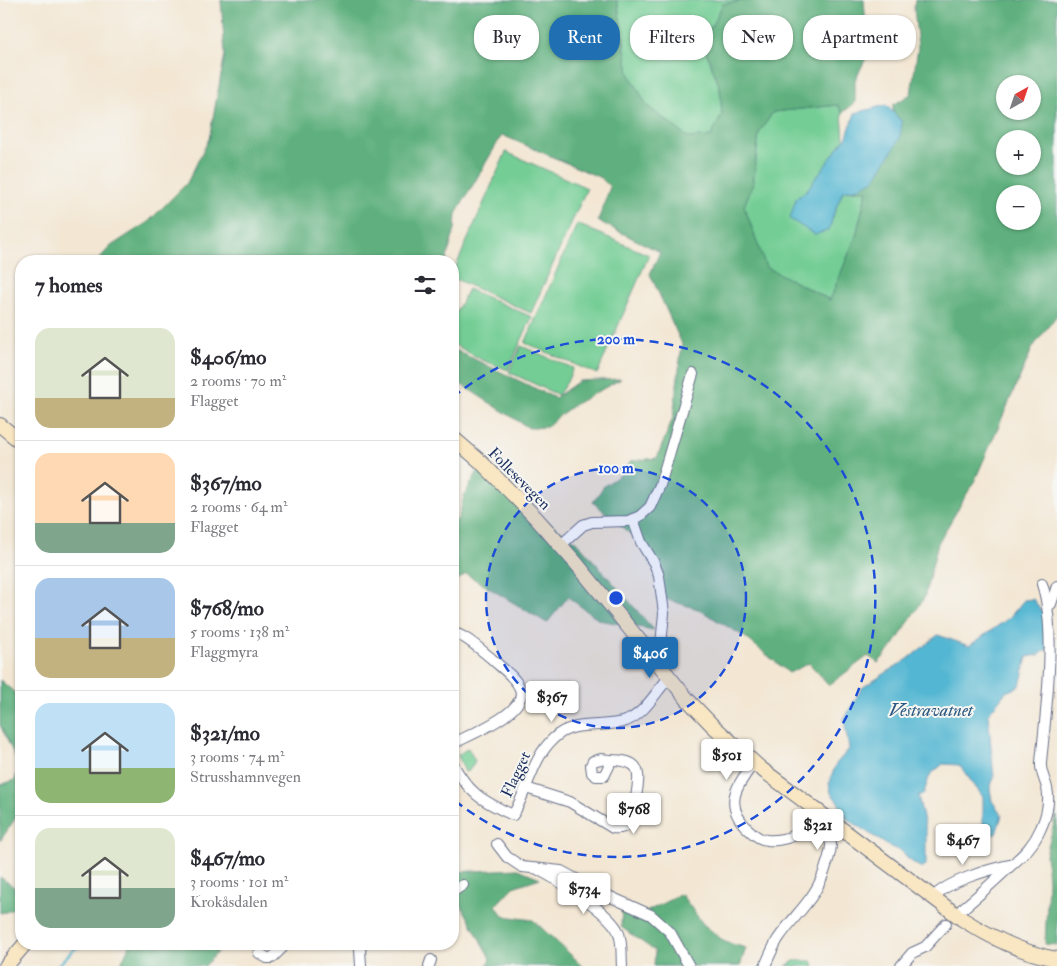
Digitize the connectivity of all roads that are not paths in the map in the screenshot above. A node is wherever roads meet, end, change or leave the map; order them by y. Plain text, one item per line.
1 (693, 374) dead end
2 (0, 425) edge
3 (15, 437) edge
4 (459, 444) edge
5 (633, 519) junction
6 (561, 545) junction
7 (1042, 584) dead end
8 (1057, 586) edge
9 (1051, 604) junction
10 (459, 634) edge
11 (661, 645) dead end
12 (669, 678) junction
13 (459, 740) edge
14 (609, 760) dead end
15 (754, 763) junction
16 (459, 775) edge
17 (526, 788) junction
18 (498, 844) dead end
19 (1011, 865) junction
20 (539, 870) junction
21 (463, 885) dead end
22 (459, 888) edge
23 (933, 898) junction
24 (962, 909) dead end
25 (946, 924) dead end
26 (20, 950) edge
27 (280, 950) edge
28 (360, 950) edge
29 (259, 953) dead end
30 (1057, 959) edge
31 (6, 966) edge
32 (361, 966) edge
33 (622, 966) edge
34 (689, 966) edge
35 (765, 966) edge
36 (901, 966) edge

1 - 5 street
2 - 3 main road
4 - 6 main road, Follesevegen
5 - 6 street
5 - 11 street
6 - 12 main road, Follesevegen
7 - 9 street
8 - 9 street
9 - 19 street
10 - 13 street
12 - 15 main road, Follesevegen
12 - 17 street, Flagget
14 - 17 street
15 - 23 main road, Follesevegen
15 - 35 street
16 - 17 street, Flagget
18 - 20 street
19 - 23 street
19 - 24 street
20 - 33 street
20 - 34 street
21 - 22 street
23 - 30 main road, Follesevegen
25 - 36 street
26 - 31 main road
27 - 29 street
28 - 32 street

